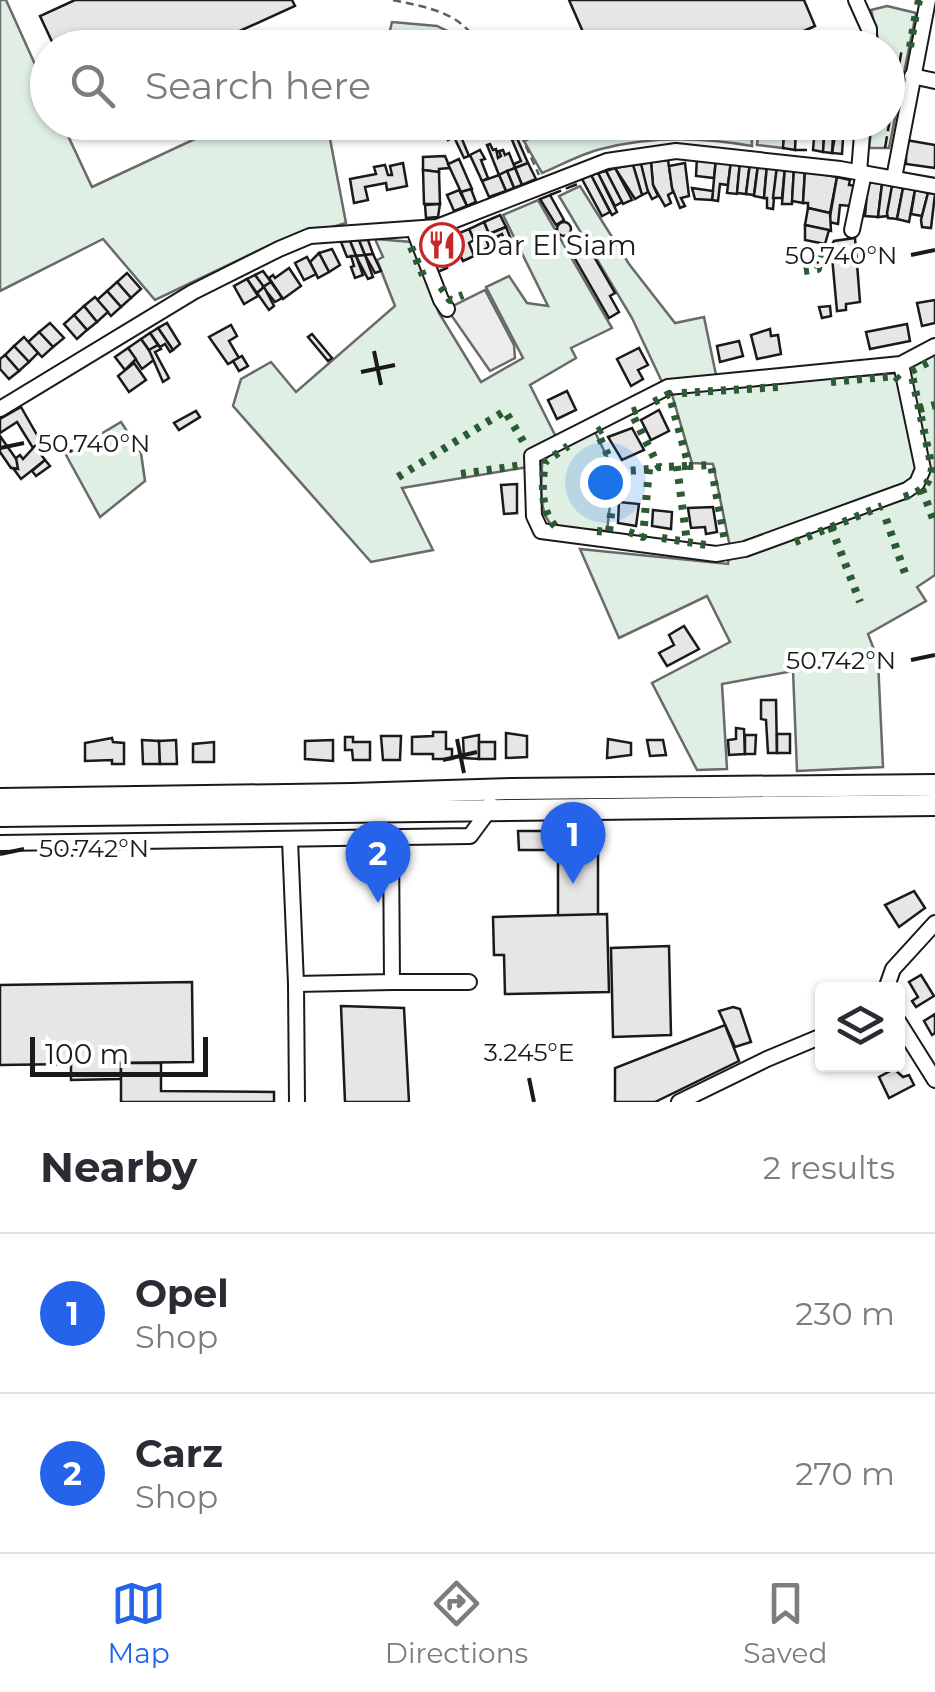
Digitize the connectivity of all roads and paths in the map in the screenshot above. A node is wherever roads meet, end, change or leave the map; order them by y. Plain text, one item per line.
1 (393, 0) edge
2 (856, 0) edge
3 (930, 6) edge
4 (469, 30) edge
5 (870, 30) edge
6 (912, 76) junction
7 (935, 81) edge
8 (905, 116) edge
9 (523, 140) edge
10 (862, 140) edge
11 (901, 140) edge
12 (861, 173) junction
13 (894, 178) junction
14 (544, 186) junction
15 (935, 186) edge
16 (414, 230) junction
17 (852, 230) dead end
18 (447, 309) dead end
19 (935, 346) edge
20 (901, 364) junction
21 (0, 409) edge
22 (935, 786) edge
23 (579, 798) junction
24 (0, 799) edge
25 (490, 799) junction
26 (935, 805) edge
27 (0, 816) edge
28 (390, 838) junction
29 (290, 840) junction
30 (0, 843) edge
31 (935, 923) edge
32 (392, 982) junction
33 (469, 982) dead end
34 (889, 982) edge
35 (296, 984) junction
36 (905, 1032) edge
37 (815, 1039) edge
38 (935, 1080) edge
39 (297, 1102) edge
40 (678, 1102) edge

1 - 4 path
2 - 5 street
3 - 6 street
6 - 7 street
6 - 8 street
9 - 14 path
10 - 12 street
11 - 13 street
12 - 13 street
12 - 14 street
12 - 17 street
13 - 15 street
14 - 16 street
16 - 18 street
16 - 21 street
19 - 20 street
20 - 20 street
22 - 23 highway
23 - 25 highway
23 - 26 highway
24 - 25 highway
25 - 27 highway
25 - 28 street
28 - 29 street
28 - 32 street
29 - 30 street
29 - 35 street
31 - 34 street
32 - 33 street
32 - 35 street
35 - 39 street
36 - 38 street
37 - 40 street

